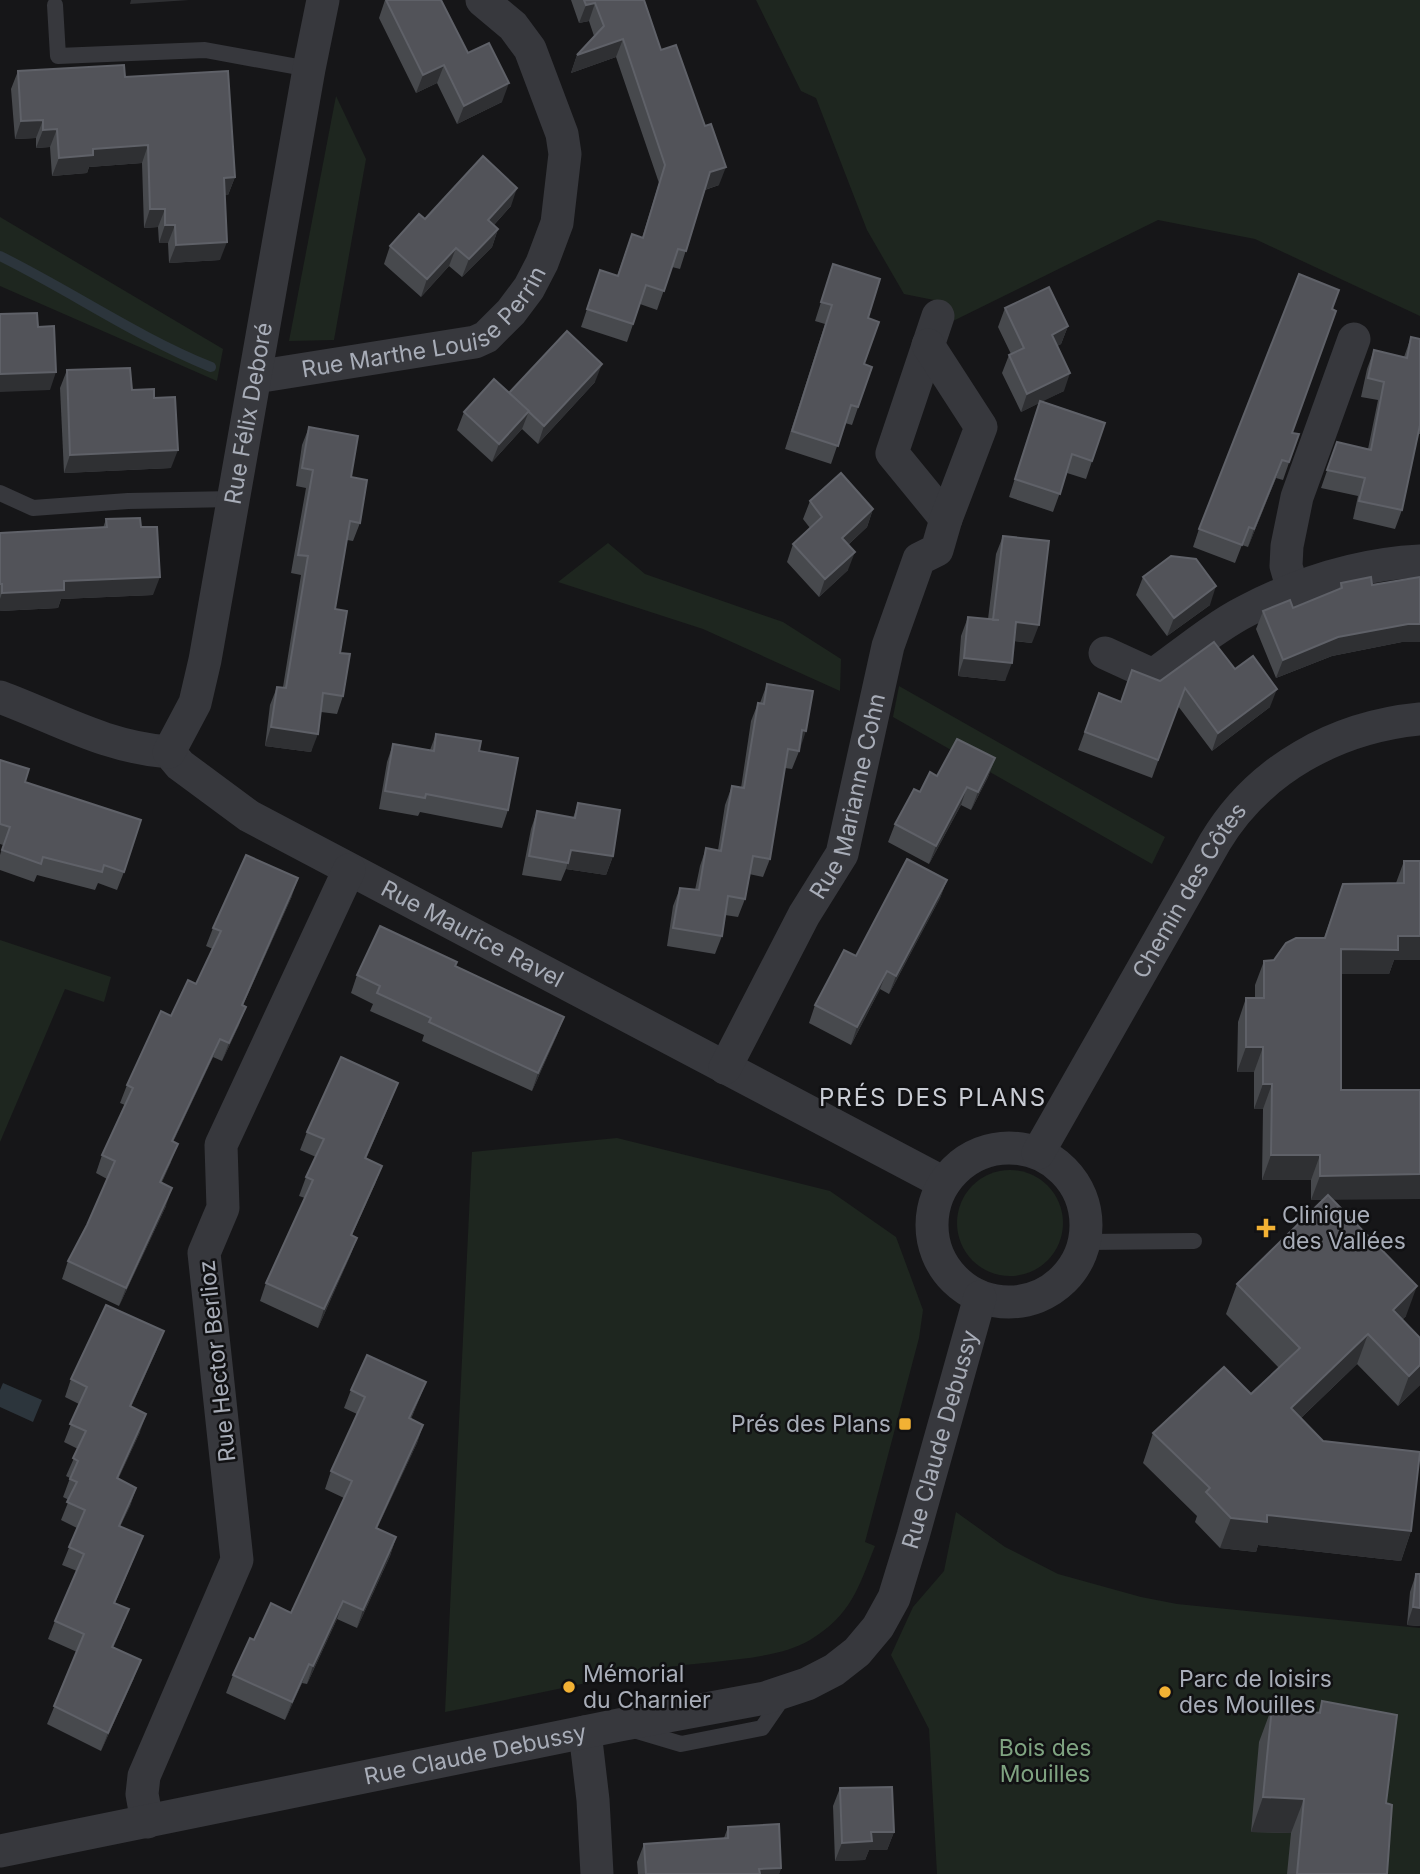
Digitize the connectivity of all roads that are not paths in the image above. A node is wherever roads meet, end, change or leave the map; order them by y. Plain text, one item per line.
1 (323, 0) edge
2 (482, 0) edge
3 (55, 5) dead end
4 (309, 69) junction
5 (1354, 339) dead end
6 (256, 377) junction
7 (0, 493) edge
8 (234, 499) junction
9 (946, 519) junction
10 (1420, 561) edge
11 (1293, 590) junction
12 (1105, 653) dead end
13 (0, 697) edge
14 (1420, 719) edge
15 (169, 752) junction
16 (349, 870) junction
17 (725, 1069) junction
18 (1038, 1153) junction
19 (944, 1183) junction
20 (1194, 1241) dead end
21 (1085, 1242) junction
22 (980, 1297) junction
23 (585, 1732) junction
24 (147, 1822) junction
25 (0, 1851) edge
26 (597, 1874) edge

1 - 4 street, Rue Félix Deboré
2 - 6 street, Rue Marthe Louise Perrin
3 - 4 lane
4 - 6 street, Rue Félix Deboré
5 - 11 street
6 - 8 street, Rue Félix Deboré
7 - 8 lane
8 - 15 street, Rue Félix Deboré
9 - 9 street, Rue Marianne Cohn
9 - 17 street, Rue Marianne Cohn
10 - 11 street
11 - 12 street
13 - 15 street
14 - 18 street, Chemin des Côtes
15 - 16 street, Rue Maurice Ravel
16 - 17 street, Rue Maurice Ravel
16 - 24 street, Rue Hector Berlioz
17 - 19 street, Rue Maurice Ravel
18 - 19 street
18 - 21 street
19 - 22 street
20 - 21 lane
21 - 22 street
22 - 23 street, Rue Claude Debussy
23 - 24 street, Rue Claude Debussy
23 - 26 street
24 - 25 street, Rue Claude Debussy

